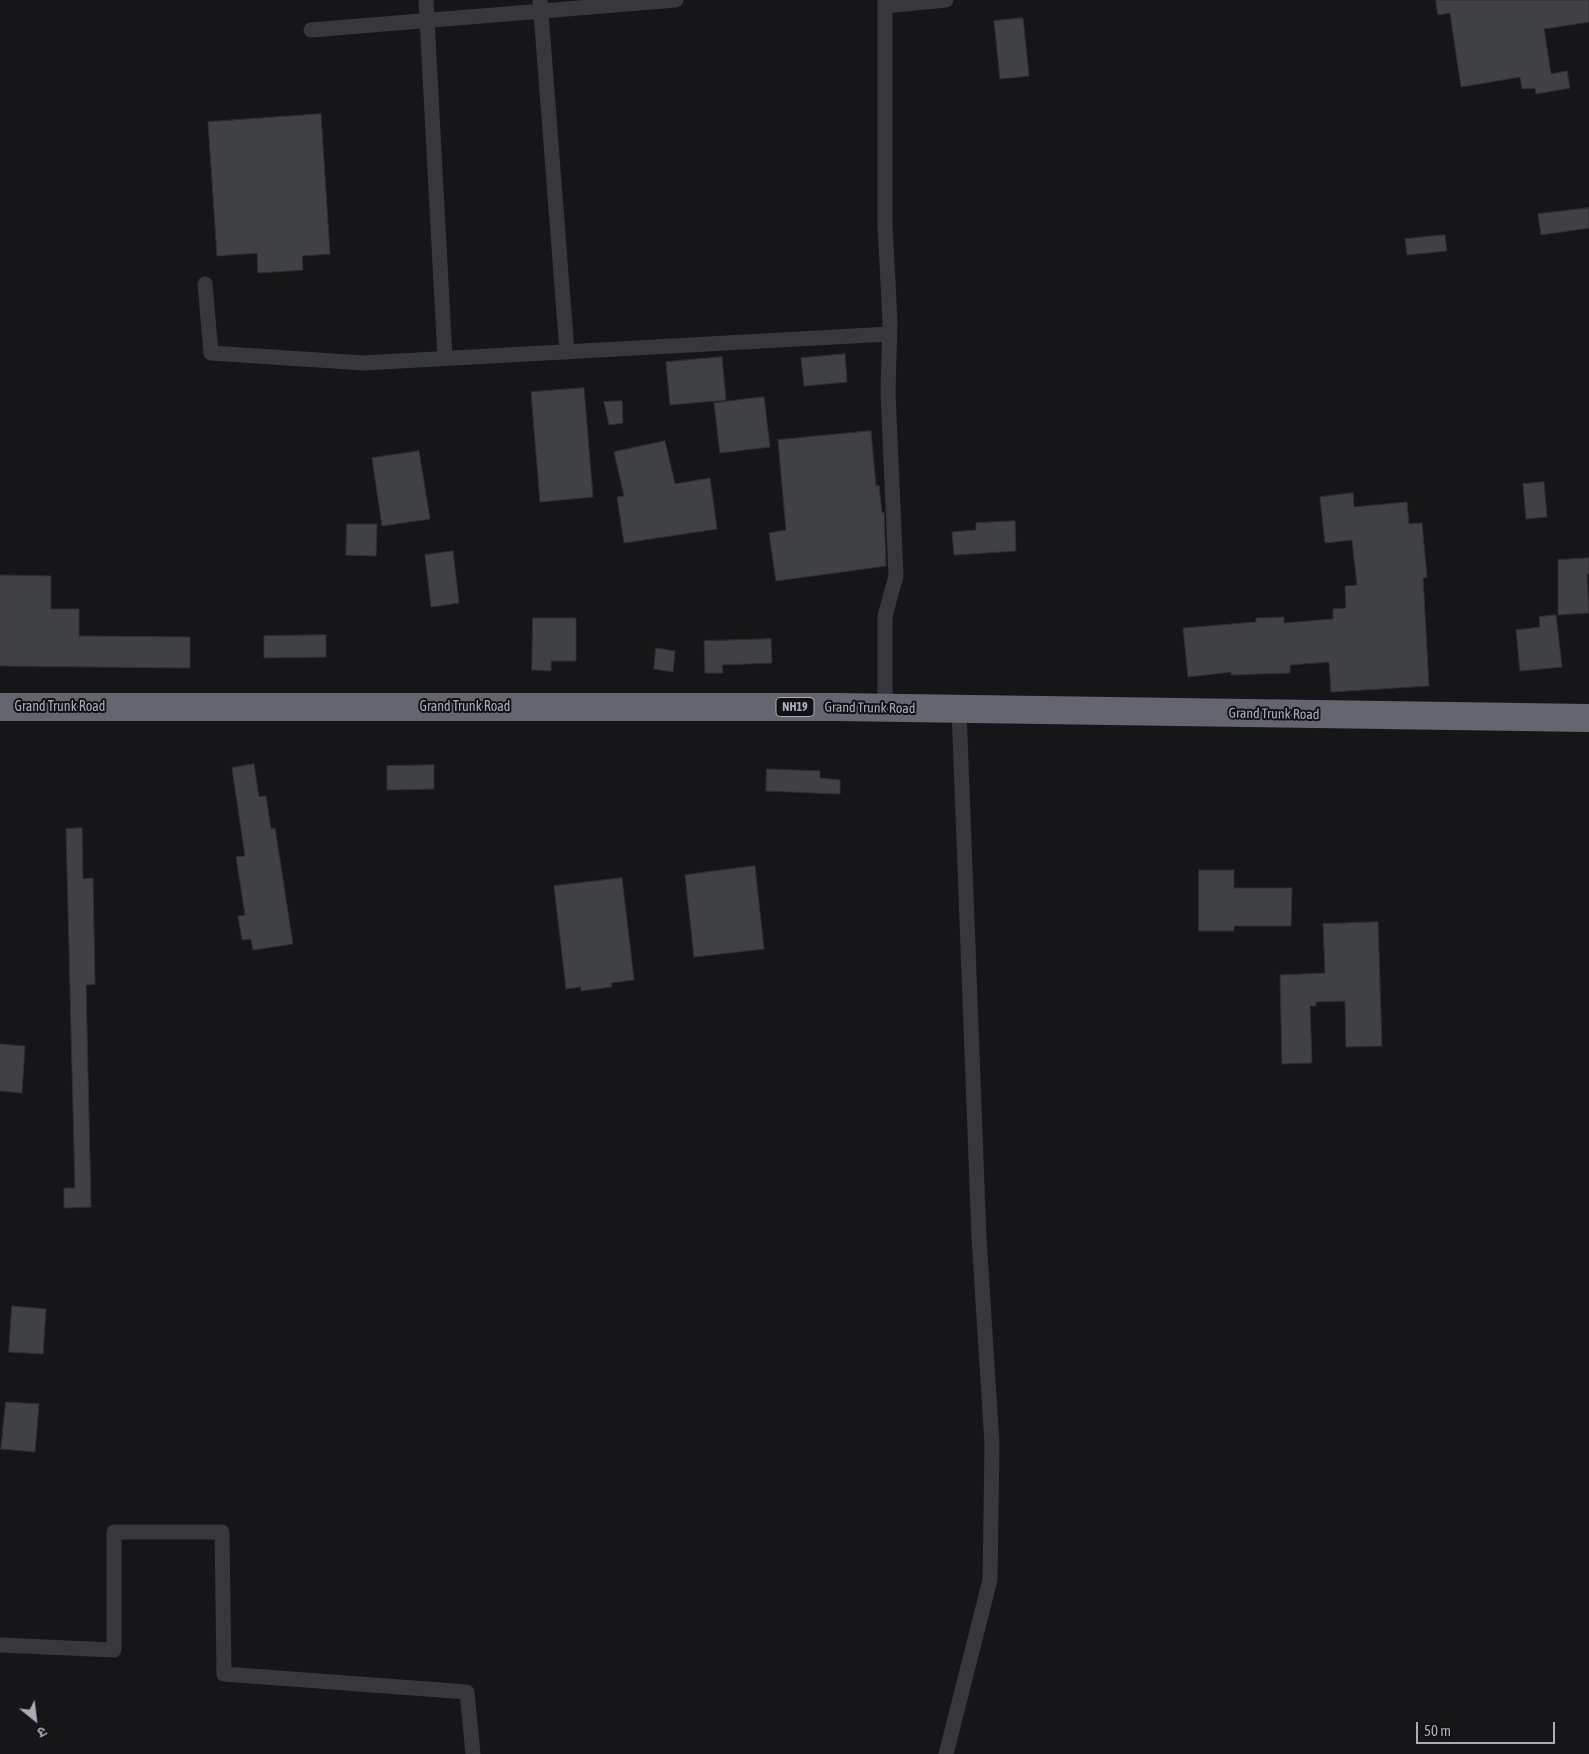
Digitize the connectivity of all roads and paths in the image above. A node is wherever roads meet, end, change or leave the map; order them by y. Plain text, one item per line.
1 (426, 0) edge
2 (676, 0) edge
3 (946, 0) edge
4 (885, 3) edge
5 (541, 6) edge
6 (427, 20) junction
7 (311, 30) dead end
8 (205, 284) dead end
9 (889, 334) junction
10 (567, 352) junction
11 (445, 358) junction
12 (0, 707) edge
13 (885, 708) junction
14 (959, 709) junction
15 (1589, 718) edge
16 (0, 1645) edge
17 (473, 1754) edge
18 (946, 1754) edge

1 - 6 street
2 - 5 street
3 - 4 street
4 - 9 street
5 - 6 street
5 - 10 street
6 - 7 street
6 - 11 street
8 - 11 street
9 - 10 street
9 - 13 street
10 - 11 street
12 - 13 highway, Grand Trunk Road / NH19
13 - 14 highway, Grand Trunk Road / NH19
14 - 15 highway, Grand Trunk Road / NH19
14 - 18 street
16 - 17 street

